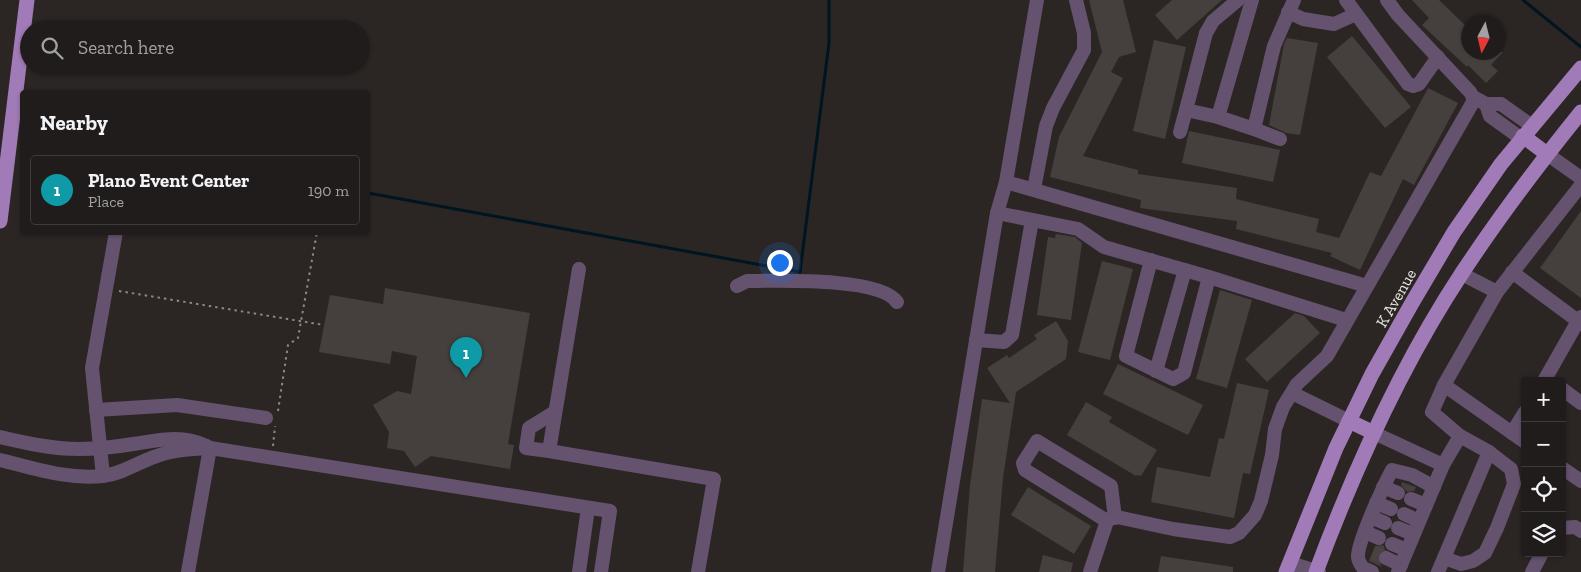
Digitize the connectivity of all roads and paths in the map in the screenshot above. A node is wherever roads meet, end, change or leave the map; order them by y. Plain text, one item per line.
1 (27, 0) edge
2 (1038, 0) edge
3 (1076, 0) edge
4 (1238, 0) edge
5 (1252, 0) edge
6 (1346, 0) edge
7 (1387, 0) edge
8 (1291, 6) edge
9 (1356, 14) junction
10 (25, 20) edge
11 (20, 57) edge
12 (1438, 57) junction
13 (1581, 68) edge
14 (1473, 97) junction
15 (1186, 110) junction
16 (1581, 112) edge
17 (1218, 117) junction
18 (1254, 129) junction
19 (1180, 132) dead end
20 (1526, 134) junction
21 (1280, 138) dead end
22 (1548, 154) junction
23 (1581, 178) edge
24 (1006, 182) junction
25 (1581, 185) edge
26 (1034, 189) junction
27 (997, 214) junction
28 (0, 220) edge
29 (1032, 220) junction
30 (115, 235) edge
31 (316, 235) edge
32 (1438, 259) junction
33 (1151, 260) junction
34 (580, 269) dead end
35 (1184, 270) junction
36 (1512, 272) junction
37 (1462, 274) junction
38 (1209, 277) junction
39 (737, 286) dead end
40 (1366, 286) junction
41 (106, 289) junction
42 (1497, 292) junction
43 (897, 302) dead end
44 (1346, 320) junction
45 (1580, 320) edge
46 (301, 321) junction
47 (324, 325) dead end
48 (976, 340) junction
49 (1156, 371) junction
50 (1549, 377) edge
51 (1444, 385) junction
52 (1566, 392) edge
53 (1292, 393) junction
54 (1581, 403) edge
55 (96, 410) junction
56 (556, 412) junction
57 (266, 418) dead end
58 (1521, 418) edge
59 (1349, 421) junction
60 (1512, 433) junction
61 (1374, 434) junction
62 (1460, 436) junction
63 (0, 438) edge
64 (1521, 439) edge
65 (272, 446) dead end
66 (100, 448) junction
67 (210, 448) junction
68 (549, 451) junction
69 (1489, 452) junction
70 (1421, 455) junction
71 (0, 460) edge
72 (1443, 466) junction
73 (1566, 471) edge
74 (1412, 475) junction
75 (103, 476) junction
76 (1581, 482) edge
77 (1382, 487) junction
78 (1434, 487) junction
79 (1376, 503) junction
80 (1426, 505) junction
81 (588, 508) junction
82 (1371, 517) junction
83 (1111, 519) junction
84 (1419, 521) junction
85 (1566, 528) edge
86 (1581, 531) edge
87 (1365, 532) junction
88 (1413, 534) junction
89 (1360, 546) junction
90 (1407, 550) junction
91 (1540, 557) edge
92 (1444, 558) junction
93 (1288, 567) edge
94 (1399, 568) edge
95 (188, 572) edge
96 (579, 572) edge
97 (601, 572) edge
98 (698, 572) edge
99 (938, 572) edge
100 (1090, 572) edge
101 (1317, 572) edge
102 (1372, 572) edge
103 (1438, 572) edge
104 (1532, 572) edge

1 - 10 main road
2 - 24 lane
3 - 26 lane
4 - 15 lane
5 - 17 lane
6 - 9 lane
7 - 12 lane
8 - 9 lane
8 - 18 lane
9 - 12 lane
11 - 28 main road
12 - 14 lane
13 - 20 main road, K Avenue
14 - 20 lane
14 - 40 lane
15 - 17 lane
15 - 19 lane
16 - 22 main road
17 - 18 lane
18 - 21 lane
20 - 22 main road
20 - 32 main road, K Avenue
22 - 23 lane
22 - 37 main road
24 - 26 lane
24 - 27 lane
25 - 36 lane
26 - 40 lane
27 - 29 lane
27 - 48 lane
29 - 33 lane
29 - 48 lane
30 - 41 lane
31 - 46 path
32 - 37 main road
32 - 59 main road, K Avenue
33 - 35 lane
33 - 49 lane
34 - 56 lane
35 - 38 lane
35 - 49 lane
36 - 42 lane
36 - 45 lane
37 - 42 lane
37 - 61 main road
38 - 44 lane
38 - 49 lane
39 - 43 lane
40 - 44 lane
41 - 46 path
41 - 55 lane
42 - 51 lane
44 - 53 lane
45 - 50 lane
46 - 47 path
46 - 65 path
48 - 99 lane
51 - 60 lane
51 - 62 lane
52 - 54 lane
53 - 59 lane
53 - 83 lane
55 - 57 lane
55 - 66 lane
56 - 68 lane
56 - 68 lane
58 - 60 lane
59 - 61 main road
59 - 93 main road, K Avenue
60 - 64 lane
61 - 70 lane
61 - 101 main road
62 - 69 lane
62 - 72 lane
63 - 66 lane
66 - 67 lane
66 - 75 lane
67 - 75 lane
67 - 81 lane
67 - 95 lane
68 - 98 lane
69 - 92 lane
69 - 92 lane
70 - 72 lane
70 - 74 lane
71 - 75 lane
72 - 78 lane
73 - 76 lane
74 - 77 lane
74 - 78 lane
77 - 79 lane
77 - 80 lane
78 - 80 lane
79 - 82 lane
79 - 84 lane
80 - 84 lane
81 - 96 lane
81 - 97 lane
82 - 87 lane
82 - 88 lane
83 - 83 lane
83 - 100 lane
84 - 88 lane
85 - 86 lane
87 - 89 lane
87 - 90 lane
88 - 90 lane
89 - 94 lane
89 - 102 lane
90 - 94 lane
91 - 104 lane
92 - 103 lane
93 - 101 lane

